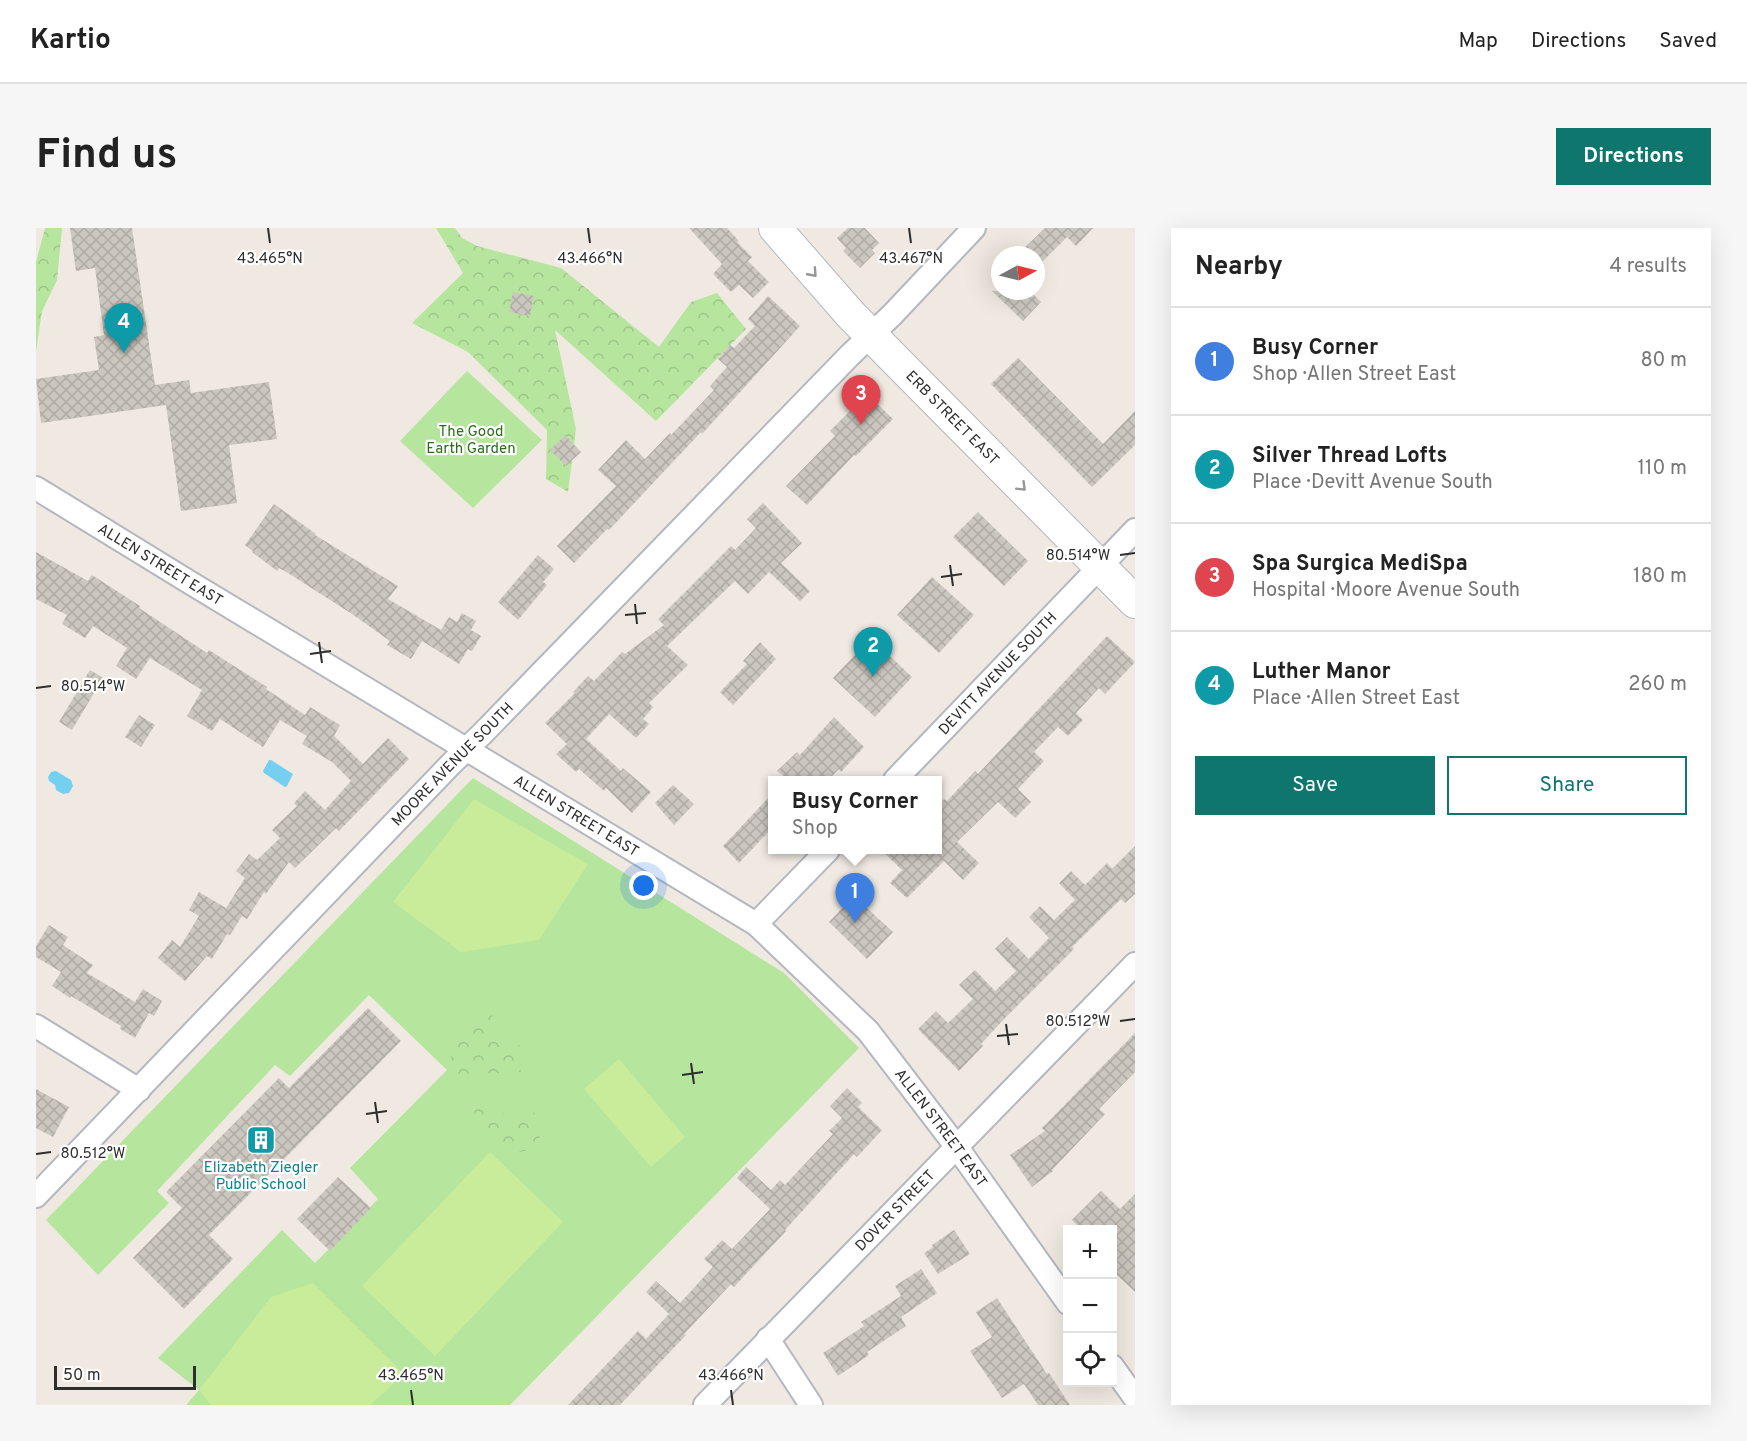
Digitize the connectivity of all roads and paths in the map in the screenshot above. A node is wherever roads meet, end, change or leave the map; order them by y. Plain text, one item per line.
1 (775, 228) edge
2 (974, 228) edge
3 (870, 335) junction
4 (36, 488) edge
5 (1135, 530) edge
6 (1100, 567) junction
7 (1135, 602) edge
8 (466, 750) junction
9 (899, 776) edge
10 (823, 854) edge
11 (756, 924) junction
12 (1135, 964) edge
13 (36, 1026) edge
14 (138, 1090) junction
15 (956, 1146) junction
16 (36, 1196) edge
17 (1063, 1296) edge
18 (768, 1339) junction
19 (1117, 1372) edge
20 (1135, 1398) edge
21 (705, 1405) edge
22 (811, 1405) edge

1 -> 3 main road, ERB STREET EAST
2 - 3 street, MOORE AVENUE SOUTH
3 -> 6 main road, ERB STREET EAST
3 - 8 street, MOORE AVENUE SOUTH
4 - 8 street, ALLEN STREET EAST
5 - 6 street, DEVITT AVENUE SOUTH
6 - 7 main road, ERB STREET EAST
6 - 9 street, DEVITT AVENUE SOUTH
8 - 11 street, ALLEN STREET EAST
8 - 14 street, MOORE AVENUE SOUTH
10 - 11 street
11 - 15 street, ALLEN STREET EAST
12 - 15 street, DOVER STREET
13 - 14 street
14 - 16 street, MOORE AVENUE SOUTH
15 - 17 street, ALLEN STREET EAST
15 - 18 street, DOVER STREET
18 - 21 street, DOVER STREET
18 - 22 street
19 - 20 street

